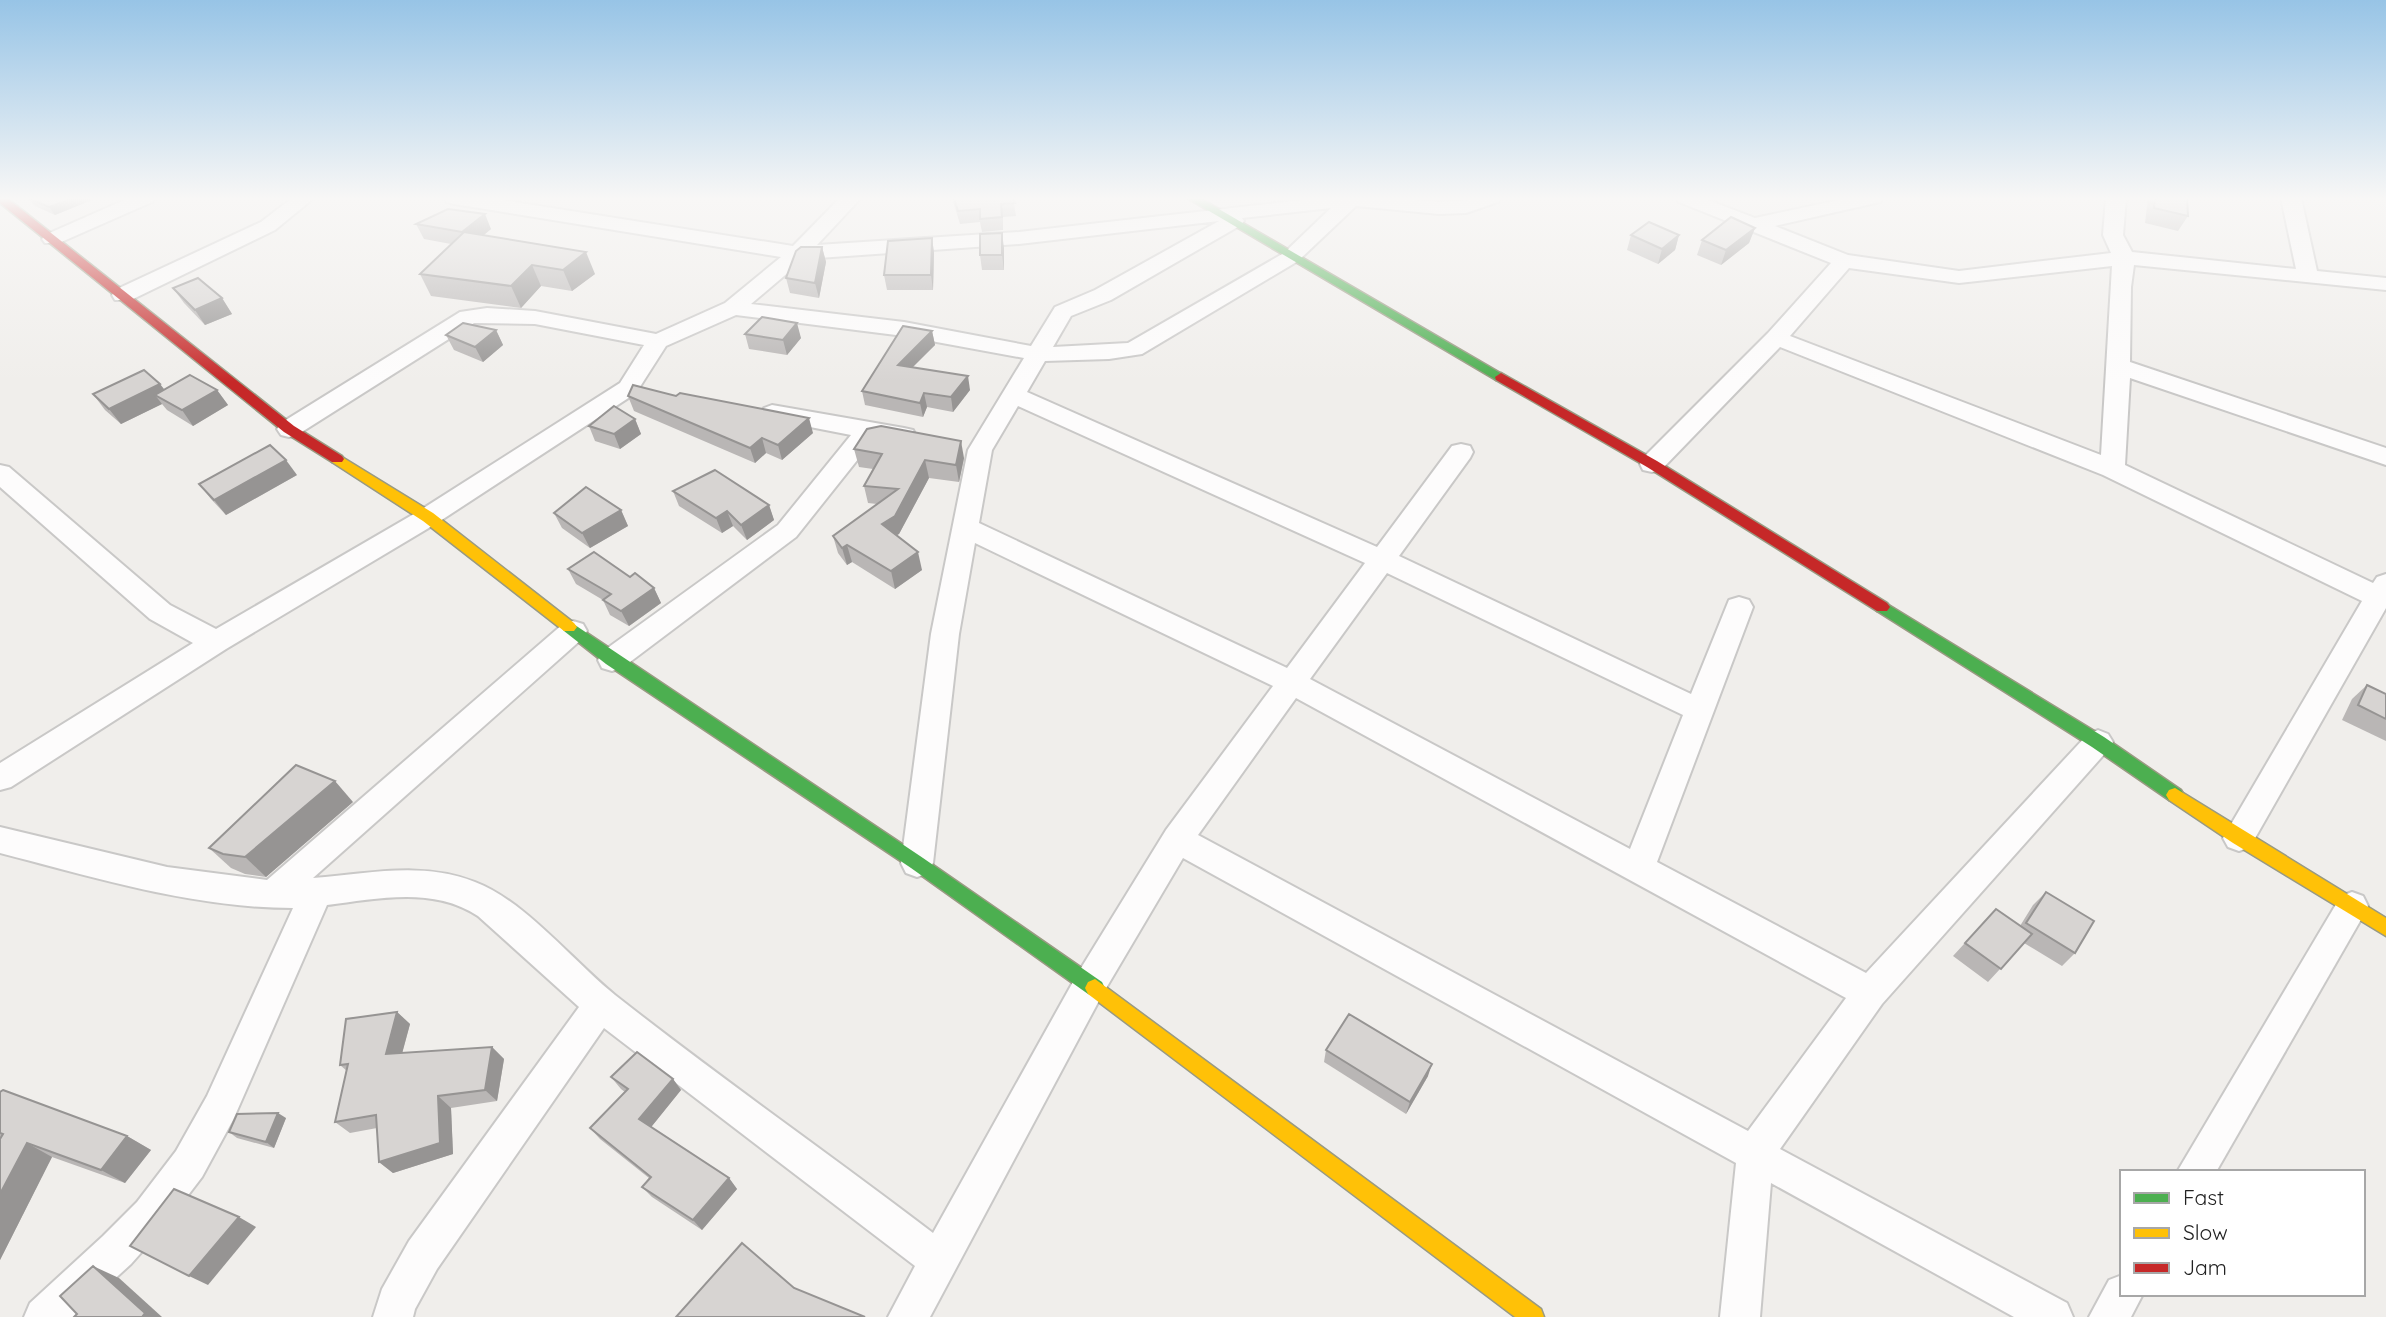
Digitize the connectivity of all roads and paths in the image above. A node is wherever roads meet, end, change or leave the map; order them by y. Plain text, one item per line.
1 (78, 259) edge
2 (198, 259) edge
3 (790, 259) edge
4 (1160, 259) edge
5 (1287, 259) edge
6 (1295, 259) edge
7 (1840, 259) edge
8 (2111, 259) edge
9 (2124, 259) edge
10 (2139, 259) edge
11 (2304, 259) edge
12 (1844, 261) junction
13 (2308, 276) junction
14 (2386, 284) edge
15 (123, 295) junction
16 (733, 308) junction
17 (1776, 338) junction
18 (658, 341) junction
19 (1037, 354) junction
20 (2119, 366) junction
21 (628, 388) junction
22 (654, 393) edge
23 (1012, 394) junction
24 (748, 409) edge
25 (289, 429) junction
26 (868, 430) junction
27 (930, 441) edge
28 (1461, 452) dead end
29 (2386, 457) edge
30 (1652, 464) junction
31 (2112, 469) junction
32 (0, 472) edge
33 (428, 517) junction
34 (966, 528) junction
35 (1381, 559) junction
36 (2383, 591) edge
37 (1739, 607) dead end
38 (573, 631) junction
39 (216, 642) junction
40 (612, 660) junction
41 (1291, 682) junction
42 (1699, 710) junction
43 (2098, 742) junction
44 (0, 778) edge
45 (2239, 838) junction
46 (1177, 839) junction
47 (0, 840) edge
48 (917, 863) junction
49 (1639, 867) junction
50 (317, 892) junction
51 (272, 895) junction
52 (2352, 906) junction
53 (2386, 929) edge
54 (1090, 984) junction
55 (1870, 993) junction
56 (601, 1004) junction
57 (1755, 1153) junction
58 (2196, 1170) edge
59 (938, 1260) junction
60 (2122, 1296) edge
61 (44, 1317) edge
62 (393, 1317) edge
63 (908, 1317) edge
64 (1533, 1317) edge
65 (1740, 1317) edge
66 (2053, 1317) edge
67 (2109, 1317) edge

1 - 15 street
2 - 15 street
3 - 16 street
4 - 19 street
5 - 19 street
6 - 30 street
7 - 12 street
8 - 12 street
9 - 20 street
10 - 13 street
11 - 13 street
12 - 17 street
13 - 14 street
15 - 25 street
16 - 18 street
16 - 19 street
17 - 30 street
17 - 31 street
18 - 21 street
18 - 25 street
19 - 23 street
20 - 29 street
20 - 31 street
21 - 22 street
21 - 33 street
23 - 34 street
23 - 35 street
24 - 26 street
25 - 33 street
26 - 27 street
26 - 40 street
28 - 35 street
30 - 43 street
31 - 36 street
32 - 39 street
33 - 38 street
33 - 39 street
34 - 41 street
34 - 48 street
35 - 41 street
35 - 42 street
36 - 45 street
37 - 42 street
38 - 40 street
38 - 51 street
39 - 44 street
40 - 48 street
41 - 46 street
41 - 49 street
42 - 49 street
43 - 45 street
43 - 55 street
45 - 52 street
46 - 54 street
46 - 57 street
47 - 51 street
48 - 54 street
49 - 55 street
50 - 51 street
50 - 56 street
50 - 61 street
52 - 53 street
52 - 58 street
54 - 59 street
54 - 64 street
55 - 57 street
56 - 59 street
56 - 62 street
57 - 65 street
57 - 66 street
59 - 63 street
60 - 67 street

